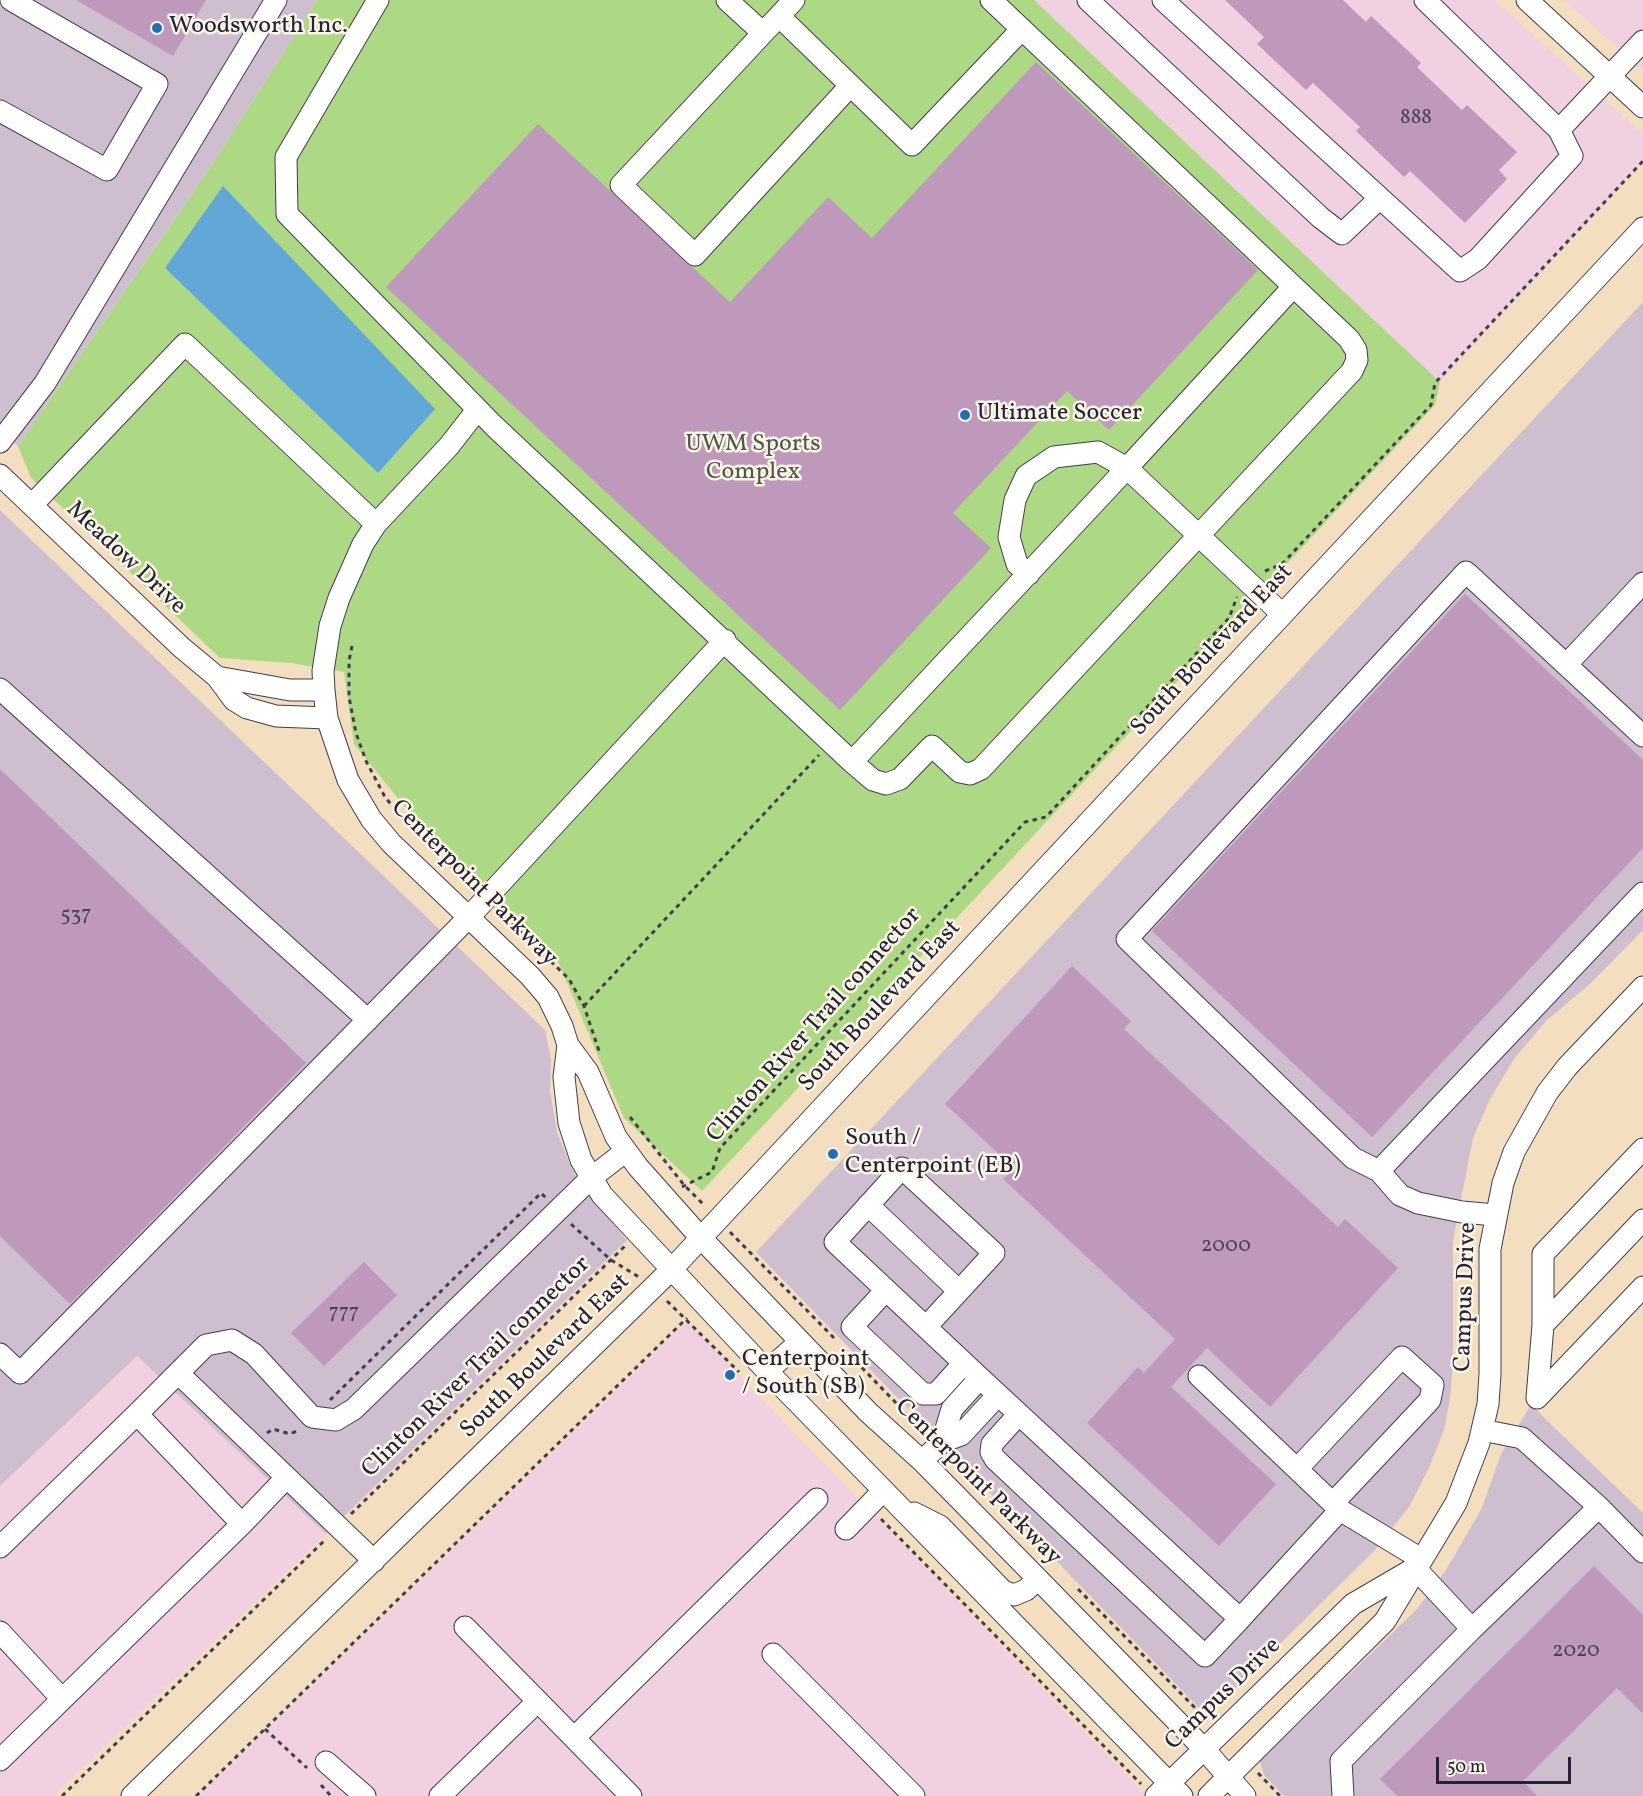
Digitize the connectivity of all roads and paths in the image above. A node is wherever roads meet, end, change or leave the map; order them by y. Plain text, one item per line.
1 (11, 0) edge
2 (276, 0) edge
3 (378, 0) edge
4 (726, 0) edge
5 (794, 0) edge
6 (991, 0) edge
7 (1088, 0) edge
8 (1163, 0) edge
9 (1425, 0) edge
10 (1527, 0) edge
11 (779, 16) junction
12 (1022, 28) junction
13 (763, 33) junction
14 (1643, 41) edge
15 (1609, 76) junction
16 (850, 86) junction
17 (1643, 107) edge
18 (0, 111) edge
19 (1559, 130) junction
20 (1643, 161) edge
21 (1380, 198) junction
22 (1643, 228) edge
23 (1293, 287) junction
24 (477, 410) junction
25 (0, 442) edge
26 (1127, 468) junction
27 (0, 475) edge
28 (32, 505) junction
29 (376, 524) junction
30 (1200, 535) junction
31 (1262, 571) dead end
32 (1029, 574) junction
33 (1643, 583) edge
34 (1239, 593) dead end
35 (1282, 614) junction
36 (725, 640) junction
37 (352, 646) dead end
38 (1566, 665) junction
39 (217, 677) junction
40 (0, 688) edge
41 (324, 690) junction
42 (327, 718) junction
43 (1643, 736) edge
44 (825, 749) dead end
45 (852, 762) junction
46 (476, 890) dead end
47 (1643, 893) edge
48 (493, 906) dead end
49 (469, 917) junction
50 (1643, 987) edge
51 (584, 1006) junction
52 (368, 1020) junction
53 (568, 1046) junction
54 (601, 1058) dead end
55 (626, 1112) dead end
56 (1643, 1149) edge
57 (626, 1152) junction
58 (1379, 1171) junction
59 (591, 1178) junction
60 (684, 1185) junction
61 (696, 1197) dead end
62 (669, 1200) junction
63 (550, 1203) dead end
64 (868, 1205) junction
65 (1495, 1215) junction
66 (566, 1220) dead end
67 (1643, 1220) edge
68 (637, 1234) junction
69 (701, 1238) junction
70 (738, 1240) dead end
71 (611, 1260) junction
72 (630, 1269) dead end
73 (671, 1269) junction
74 (1643, 1287) edge
75 (886, 1290) junction
76 (959, 1291) junction
77 (691, 1314) dead end
78 (1543, 1325) junction
79 (926, 1327) junction
80 (800, 1342) junction
81 (0, 1354) edge
82 (964, 1363) junction
83 (766, 1371) junction
84 (178, 1372) junction
85 (1199, 1376) dead end
86 (980, 1378) junction
87 (998, 1395) junction
88 (329, 1400) dead end
89 (137, 1414) junction
90 (1019, 1414) junction
91 (304, 1425) dead end
92 (921, 1429) dead end
93 (1482, 1430) junction
94 (261, 1438) dead end
95 (942, 1442) junction
96 (922, 1461) junction
97 (1297, 1468) junction
98 (286, 1478) junction
99 (889, 1497) junction
100 (817, 1499) dead end
101 (1337, 1506) junction
102 (1599, 1507) junction
103 (876, 1513) dead end
104 (346, 1519) dead end
105 (242, 1524) junction
106 (846, 1528) dead end
107 (330, 1535) dead end
108 (0, 1547) edge
109 (1643, 1552) edge
110 (374, 1561) junction
111 (1418, 1563) junction
112 (1038, 1579) junction
113 (1239, 1619) junction
114 (465, 1627) dead end
115 (1472, 1629) junction
116 (0, 1632) edge
117 (773, 1654) dead end
118 (63, 1699) junction
119 (538, 1701) junction
120 (265, 1729) junction
121 (574, 1738) junction
122 (1204, 1749) junction
123 (0, 1760) edge
124 (1256, 1771) dead end
125 (319, 1772) junction
126 (1228, 1777) junction
127 (1162, 1791) edge
128 (62, 1796) edge
129 (132, 1796) edge
130 (196, 1796) edge
131 (331, 1796) edge
132 (365, 1796) edge
133 (440, 1796) edge
134 (631, 1796) edge
135 (914, 1796) edge
136 (1209, 1796) edge
137 (1245, 1796) edge
138 (1280, 1796) edge
139 (1343, 1796) edge

1 - 18 street
2 - 25 street
3 - 24 street
4 - 13 street
5 - 11 street
6 - 12 street
7 - 21 street
8 - 21 street
9 - 19 street
10 - 15 street
11 - 13 street
11 - 16 street
12 - 16 street
12 - 23 street
13 - 16 street
14 - 15 street
15 - 17 street
15 - 19 street
19 - 21 street
20 - 31 path
22 - 35 street, South Boulevard East
23 - 26 street
23 - 30 street
24 - 29 street, Centerpoint Parkway
24 - 36 street
26 - 30 street
26 - 32 street
26 - 32 street
27 - 28 street, Meadow Drive
28 - 29 street
28 - 39 street, Meadow Drive
29 - 41 street, Centerpoint Parkway
30 - 35 street
30 - 45 street
32 - 45 street
33 - 38 street
34 - 60 path, Clinton River Trail connector
35 - 69 street, South Boulevard East
36 - 45 street
36 - 49 street
37 - 46 path
38 - 43 street
38 - 58 street
39 - 41 street
39 - 42 street, Meadow Drive
40 - 52 street
41 - 42 street, Centerpoint Parkway
42 - 49 street, Centerpoint Parkway
44 - 51 path
47 - 58 street
48 - 51 path
49 - 52 street
49 - 53 street, Centerpoint Parkway
50 - 65 street, Campus Drive
51 - 54 path
52 - 81 street
53 - 57 street, Centerpoint Parkway
53 - 59 street, Centerpoint Parkway
55 - 60 path
56 - 78 street
57 - 59 street
57 - 62 street, Centerpoint Parkway
58 - 65 street
59 - 68 street, Centerpoint Parkway
59 - 84 street
60 - 61 path
60 - 62 path, Clinton River Trail connector
62 - 69 street, Centerpoint Parkway
63 - 88 path
64 - 75 street
64 - 76 street
64 - 76 street
65 - 93 street, Campus Drive
66 - 71 path
67 - 78 street
68 - 71 path, Clinton River Trail connector
68 - 73 street, Centerpoint Parkway
69 - 73 street, South Boulevard East
69 - 80 street, Centerpoint Parkway
70 - 92 path
71 - 72 path
71 - 104 path, Clinton River Trail connector
73 - 83 street, Centerpoint Parkway
73 - 110 street, South Boulevard East
74 - 78 street
75 - 79 street
75 - 82 street
76 - 79 street
77 - 120 path
79 - 82 street
80 - 83 street
80 - 96 street, Centerpoint Parkway
82 - 86 street
83 - 99 street, Centerpoint Parkway
84 - 89 street
84 - 98 street
85 - 97 street
86 - 87 street
86 - 95 street
87 - 90 street
87 - 95 street
89 - 105 street
89 - 108 street
90 - 113 street
90 - 113 street
91 - 94 path
93 - 102 street
93 - 111 street, Campus Drive
95 - 96 street
96 - 112 street, Centerpoint Parkway
97 - 101 street
97 - 101 street
98 - 105 street
98 - 110 street
99 - 106 street
99 - 112 street
99 - 127 street, Centerpoint Parkway
100 - 121 street
101 - 111 street
101 - 113 street
102 - 109 street
102 - 115 street
103 - 127 path
105 - 118 street
107 - 128 path
110 - 129 street, South Boulevard East
111 - 115 street
111 - 122 street, Campus Drive
111 - 126 street, Campus Drive
112 - 122 street, Centerpoint Parkway
114 - 119 street
115 - 139 street
116 - 118 street
117 - 135 street
118 - 123 street
119 - 121 street
119 - 133 street
120 - 125 path
120 - 130 path
121 - 134 street
122 - 126 street, Centerpoint Parkway
122 - 127 street, Campus Drive
124 - 138 path
125 - 131 path
125 - 132 street
126 - 136 street, Campus Drive
126 - 137 street, Centerpoint Parkway

